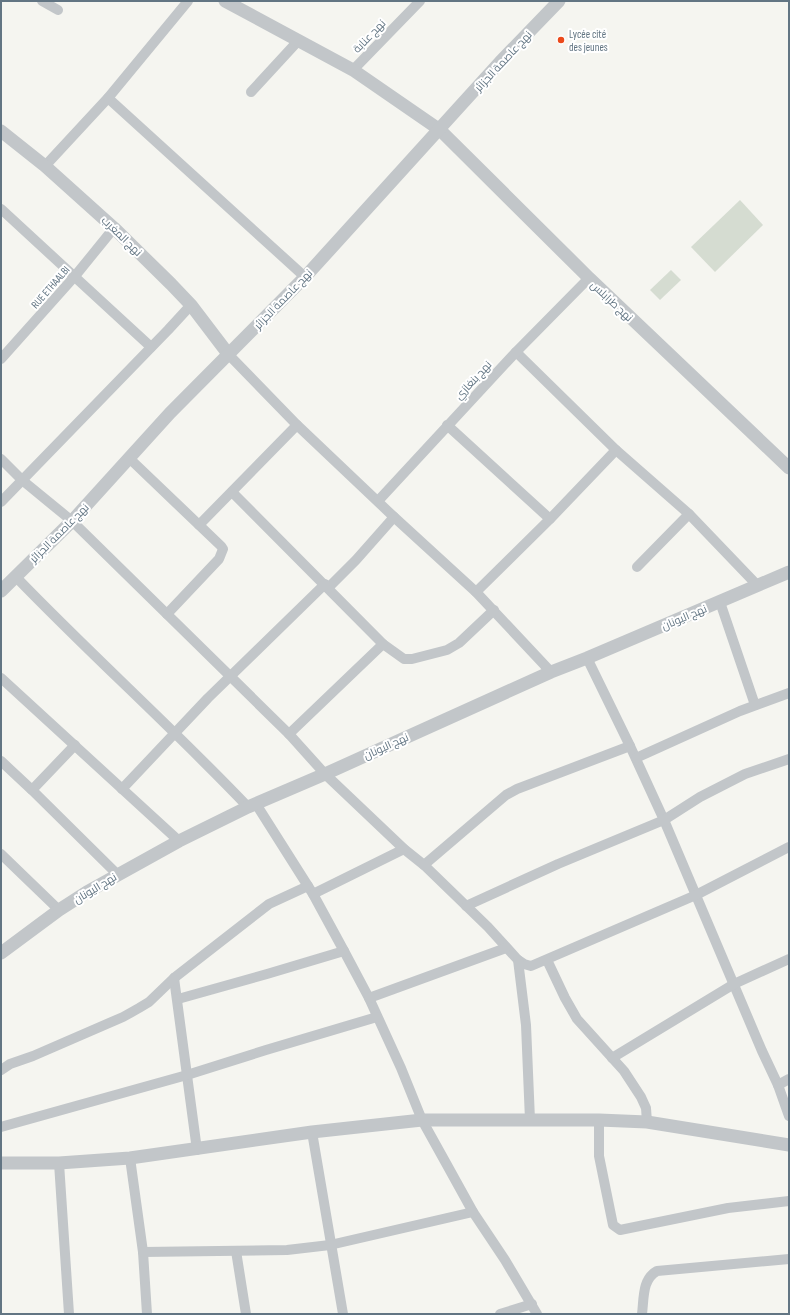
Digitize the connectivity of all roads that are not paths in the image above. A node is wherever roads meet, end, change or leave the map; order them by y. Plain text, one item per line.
1 (42, 1) edge
2 (188, 1) edge
3 (225, 1) edge
4 (420, 1) edge
5 (559, 1) edge
6 (58, 10) dead end
7 (298, 41) junction
8 (353, 70) junction
9 (252, 92) dead end
10 (108, 98) junction
11 (440, 130) junction
12 (1, 131) edge
13 (45, 166) junction
14 (1, 209) edge
15 (114, 228) junction
16 (75, 276) junction
17 (305, 277) junction
18 (588, 278) junction
19 (191, 305) junction
20 (151, 347) junction
21 (5, 348) edge
22 (516, 352) junction
23 (229, 355) junction
24 (1, 359) edge
25 (297, 425) junction
26 (447, 425) junction
27 (616, 450) junction
28 (129, 458) junction
29 (1, 459) edge
30 (789, 468) edge
31 (22, 480) junction
32 (232, 492) junction
33 (378, 501) junction
34 (1, 502) edge
35 (689, 514) junction
36 (394, 517) junction
37 (550, 519) junction
38 (72, 521) junction
39 (199, 525) junction
40 (637, 568) dead end
41 (789, 572) edge
42 (15, 576) junction
43 (326, 586) junction
44 (758, 586) junction
45 (1, 591) edge
46 (476, 592) junction
47 (720, 602) junction
48 (494, 610) junction
49 (166, 614) junction
50 (383, 644) junction
51 (587, 658) junction
52 (550, 672) junction
53 (231, 676) junction
54 (1, 678) edge
55 (789, 693) edge
56 (755, 705) junction
57 (175, 733) junction
58 (289, 734) junction
59 (75, 745) junction
60 (630, 746) junction
61 (636, 758) junction
62 (789, 759) edge
63 (2, 765) edge
64 (325, 774) junction
65 (122, 789) junction
66 (32, 790) junction
67 (252, 805) junction
68 (664, 820) junction
69 (179, 841) junction
70 (789, 847) edge
71 (404, 848) junction
72 (1, 854) edge
73 (424, 865) junction
74 (118, 874) junction
75 (311, 890) junction
76 (696, 895) junction
77 (466, 906) junction
78 (58, 910) junction
79 (506, 948) junction
80 (344, 951) junction
81 (1, 953) edge
82 (789, 959) edge
83 (518, 960) junction
84 (547, 960) junction
85 (174, 978) junction
86 (734, 984) junction
87 (369, 998) junction
88 (178, 999) junction
89 (378, 1017) junction
90 (612, 1058) junction
91 (1, 1070) edge
92 (187, 1075) junction
93 (789, 1079) edge
94 (778, 1085) junction
95 (789, 1116) edge
96 (422, 1120) junction
97 (530, 1120) junction
98 (599, 1120) junction
99 (647, 1122) junction
100 (1, 1128) edge
101 (312, 1132) junction
102 (789, 1144) edge
103 (196, 1150) junction
104 (130, 1158) junction
105 (1, 1163) edge
106 (59, 1163) junction
107 (789, 1201) edge
108 (473, 1212) junction
109 (330, 1245) junction
110 (236, 1251) junction
111 (143, 1252) junction
112 (789, 1259) edge
113 (532, 1304) junction
114 (69, 1314) edge
115 (147, 1314) edge
116 (246, 1314) edge
117 (343, 1314) edge
118 (500, 1314) edge
119 (537, 1314) edge
120 (642, 1314) edge

1 - 6 street
2 - 10 street
3 - 7 street, نهج طرابلس
4 - 8 street, نهج عنابة
5 - 11 street, نهج عاصمة الجزائر
7 - 8 street, نهج طرابلس
7 - 9 street
8 - 11 street, نهج طرابلس
10 - 13 street
10 - 17 street
11 - 17 street, نهج عاصمة الجزائر
11 - 18 street, نهج طرابلس
12 - 13 street, نهج المغرب
13 - 15 street, نهج المغرب
14 - 16 street
15 - 16 street, RUE ETHAALBI
15 - 19 street, نهج المغرب
16 - 20 street
16 - 21 street, RUE ETHAALBI
17 - 23 street, نهج عاصمة الجزائر
18 - 22 street, نهج بنغازي
18 - 30 street, نهج طرابلس
19 - 20 street
19 - 23 street, نهج المغرب
20 - 31 street
21 - 24 street, RUE ETHAALBI
22 - 26 street, نهج بنغازي
22 - 27 street
23 - 25 street
23 - 28 street, نهج عاصمة الجزائر
25 - 32 street
25 - 33 street
26 - 33 street, نهج بنغازي
26 - 37 street
27 - 35 street
27 - 37 street
28 - 38 street, نهج عاصمة الجزائر
28 - 39 street
29 - 31 street
31 - 34 street
31 - 38 street
32 - 39 street
32 - 43 street
33 - 36 street
35 - 40 street
35 - 44 street
36 - 43 street
36 - 46 street
37 - 46 street
38 - 42 street, نهج عاصمة الجزائر
38 - 49 street
39 - 49 street
41 - 44 street, نهج اليونان
42 - 45 street, نهج عاصمة الجزائر
42 - 57 street
43 - 50 street
43 - 53 street
44 - 47 street, نهج اليونان
46 - 48 street
47 - 51 street, نهج اليونان
47 - 56 street
48 - 50 street
48 - 52 street
49 - 53 street
50 - 58 street
51 - 52 street, نهج اليونان
51 - 60 street
52 - 64 street, نهج اليونان
53 - 57 street
53 - 58 street
54 - 59 street
55 - 56 street
56 - 61 street
57 - 65 street
57 - 67 street
58 - 64 street
59 - 65 street
59 - 66 street
60 - 61 street
60 - 73 street
61 - 68 street
62 - 68 street
63 - 66 street
64 - 67 street, نهج اليونان
64 - 71 street
65 - 69 street
66 - 74 street
67 - 69 street, نهج اليونان
67 - 75 street
68 - 76 street
68 - 77 street
69 - 74 street, نهج اليونان
70 - 76 street
71 - 73 street
71 - 75 street
72 - 78 street
73 - 77 street
74 - 78 street, نهج اليونان
75 - 80 street
75 - 85 street
76 - 84 street
76 - 86 street
77 - 79 street
78 - 81 street, نهج اليونان
79 - 83 street
79 - 87 street
80 - 87 street
80 - 88 street
82 - 86 street
83 - 84 street
83 - 97 street
84 - 90 street
85 - 88 street
85 - 91 street
86 - 90 street
86 - 94 street
87 - 89 street
88 - 92 street
89 - 92 street
89 - 96 street
90 - 99 street
92 - 100 street
92 - 103 street
93 - 94 street
94 - 95 street
96 - 97 street
96 - 101 street
96 - 108 street
97 - 98 street
98 - 99 street
98 - 107 street
99 - 102 street
101 - 103 street
101 - 109 street
103 - 104 street
104 - 106 street
104 - 111 street
105 - 106 street
106 - 114 street
108 - 109 street
108 - 113 street
109 - 110 street
109 - 117 street
110 - 111 street
110 - 116 street
111 - 115 street
112 - 120 street
113 - 118 street
113 - 119 street

